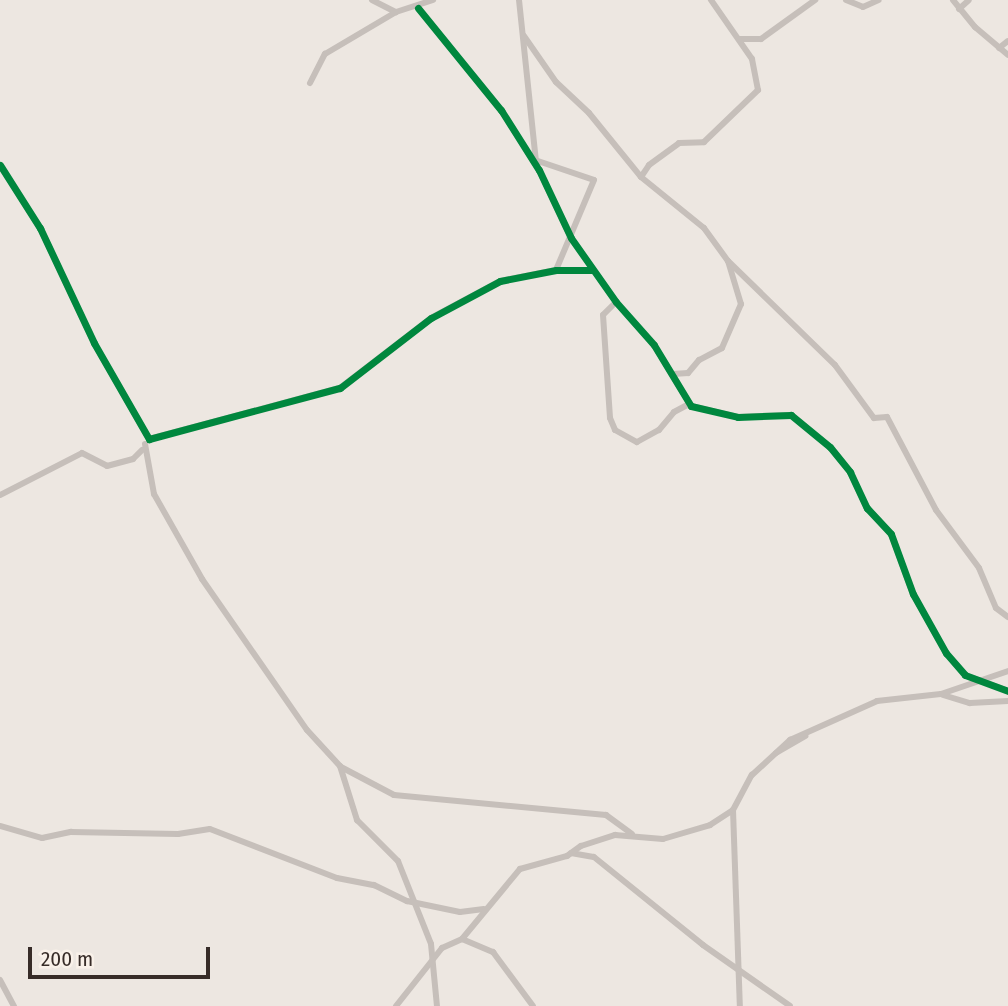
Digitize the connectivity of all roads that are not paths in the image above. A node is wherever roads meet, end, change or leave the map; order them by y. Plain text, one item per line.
1 (372, 0) edge
2 (433, 0) edge
3 (519, 0) edge
4 (711, 0) edge
5 (816, 0) edge
6 (846, 0) edge
7 (878, 0) edge
8 (953, 0) edge
9 (969, 0) edge
10 (418, 8) junction
11 (959, 9) junction
12 (396, 12) junction
13 (524, 36) junction
14 (738, 39) junction
15 (1008, 41) edge
16 (999, 48) junction
17 (1008, 55) edge
18 (310, 83) dead end
19 (535, 160) junction
20 (0, 165) edge
21 (539, 170) junction
22 (640, 177) junction
23 (571, 238) junction
24 (728, 261) junction
25 (556, 270) junction
26 (592, 270) junction
27 (616, 302) junction
28 (673, 374) junction
29 (689, 404) junction
30 (147, 442) junction
31 (0, 495) edge
32 (1008, 617) edge
33 (1008, 671) edge
34 (975, 680) junction
35 (1008, 691) edge
36 (941, 694) junction
37 (1008, 701) edge
38 (340, 766) junction
39 (733, 810) junction
40 (0, 826) edge
41 (634, 835) junction
42 (581, 846) junction
43 (588, 853) junction
44 (567, 856) junction
45 (417, 904) junction
46 (484, 909) junction
47 (461, 939) junction
48 (435, 961) junction
49 (736, 968) junction
50 (0, 980) edge
51 (14, 1006) edge
52 (396, 1006) edge
53 (437, 1006) edge
54 (533, 1006) edge
55 (740, 1006) edge
56 (790, 1006) edge

1 - 12 street
2 - 10 street
3 - 13 street
4 - 14 street
5 - 14 street
6 - 7 street
8 - 11 street
9 - 11 street
10 - 12 street
10 - 21 street
11 - 16 street
12 - 18 street
13 - 19 street
13 - 22 street
14 - 22 street
15 - 16 street
16 - 17 street
19 - 21 street
19 - 23 street
20 - 30 street
21 - 23 street
22 - 24 street
23 - 25 street
23 - 26 street
24 - 28 street
24 - 32 street
25 - 26 street
25 - 30 street
26 - 27 street
27 - 28 street
27 - 29 street
28 - 29 street
29 - 34 street
30 - 31 street
30 - 38 street
33 - 34 street
34 - 35 street
34 - 36 street
36 - 37 street
36 - 39 street
38 - 41 street
38 - 45 street
39 - 41 street
39 - 49 street
40 - 45 street
41 - 42 street
42 - 43 street
42 - 44 street
43 - 44 street
43 - 49 street
44 - 46 street
45 - 46 street
45 - 48 street
46 - 47 street
47 - 48 street
47 - 54 street
48 - 52 street
48 - 53 street
49 - 55 street
49 - 56 street
50 - 51 street

